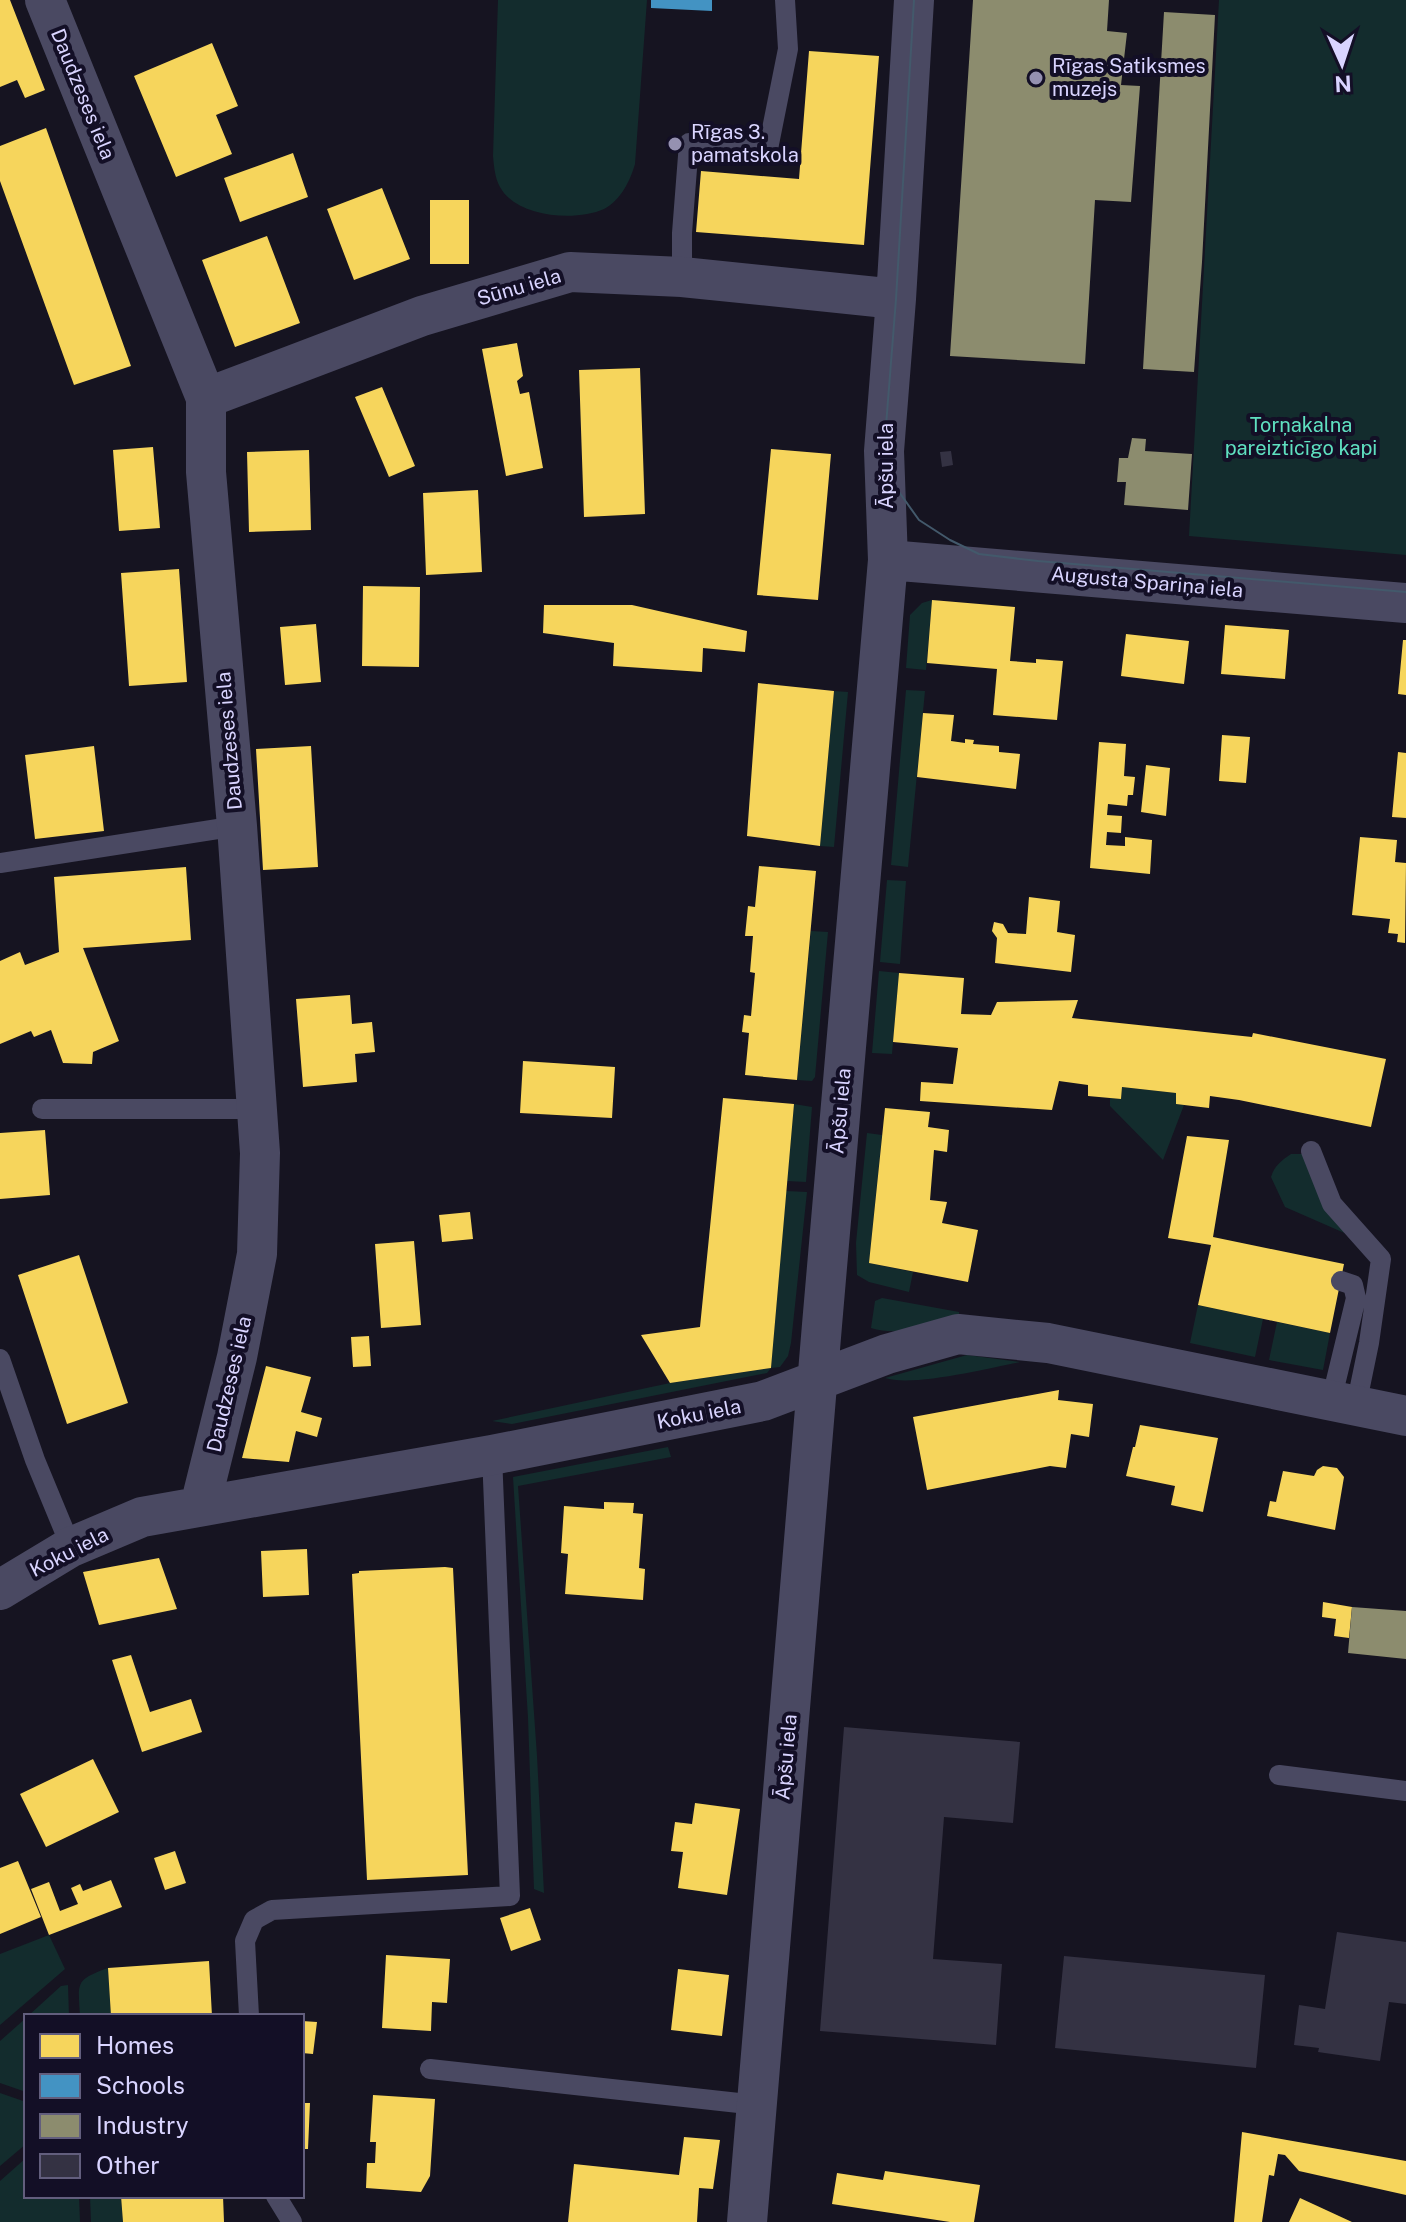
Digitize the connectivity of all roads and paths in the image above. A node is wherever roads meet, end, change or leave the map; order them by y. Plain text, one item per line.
1 (45, 0) edge
2 (785, 0) edge
3 (914, 0) edge
4 (682, 277) junction
5 (896, 299) junction
6 (206, 398) junction
7 (888, 560) junction
8 (1406, 603) edge
9 (237, 826) junction
10 (0, 863) edge
11 (42, 1109) dead end
12 (258, 1109) junction
13 (1311, 1151) dead end
14 (1341, 1281) dead end
15 (0, 1359) edge
16 (818, 1380) junction
17 (1344, 1403) junction
18 (1406, 1416) edge
19 (492, 1455) junction
20 (200, 1506) junction
21 (71, 1547) junction
22 (0, 1590) edge
23 (1279, 1775) dead end
24 (1406, 1791) edge
25 (249, 2014) edge
26 (430, 2069) dead end
27 (757, 2105) junction
28 (277, 2198) edge
29 (292, 2222) edge
30 (747, 2222) edge

1 - 6 street, Daudzeses iela
2 - 4 lane
3 - 5 street, Āpšu iela
4 - 5 street, Sūnu iela
4 - 6 street, Sūnu iela
5 - 7 street, Āpšu iela
6 - 9 street, Daudzeses iela
7 - 8 street, Augusta Spariņa iela
7 - 16 street, Āpšu iela
9 - 10 lane
9 - 12 street, Daudzeses iela
11 - 12 lane
12 - 20 street, Daudzeses iela
13 - 17 lane
14 - 17 lane
15 - 21 lane
16 - 17 street, Koku iela
16 - 19 street, Koku iela
16 - 27 street, Āpšu iela
17 - 18 street, Koku iela
19 - 20 street, Koku iela
19 - 25 lane
20 - 21 street, Koku iela
21 - 22 street, Koku iela
23 - 24 lane
26 - 27 lane
27 - 30 street, Āpšu iela
28 - 29 lane

